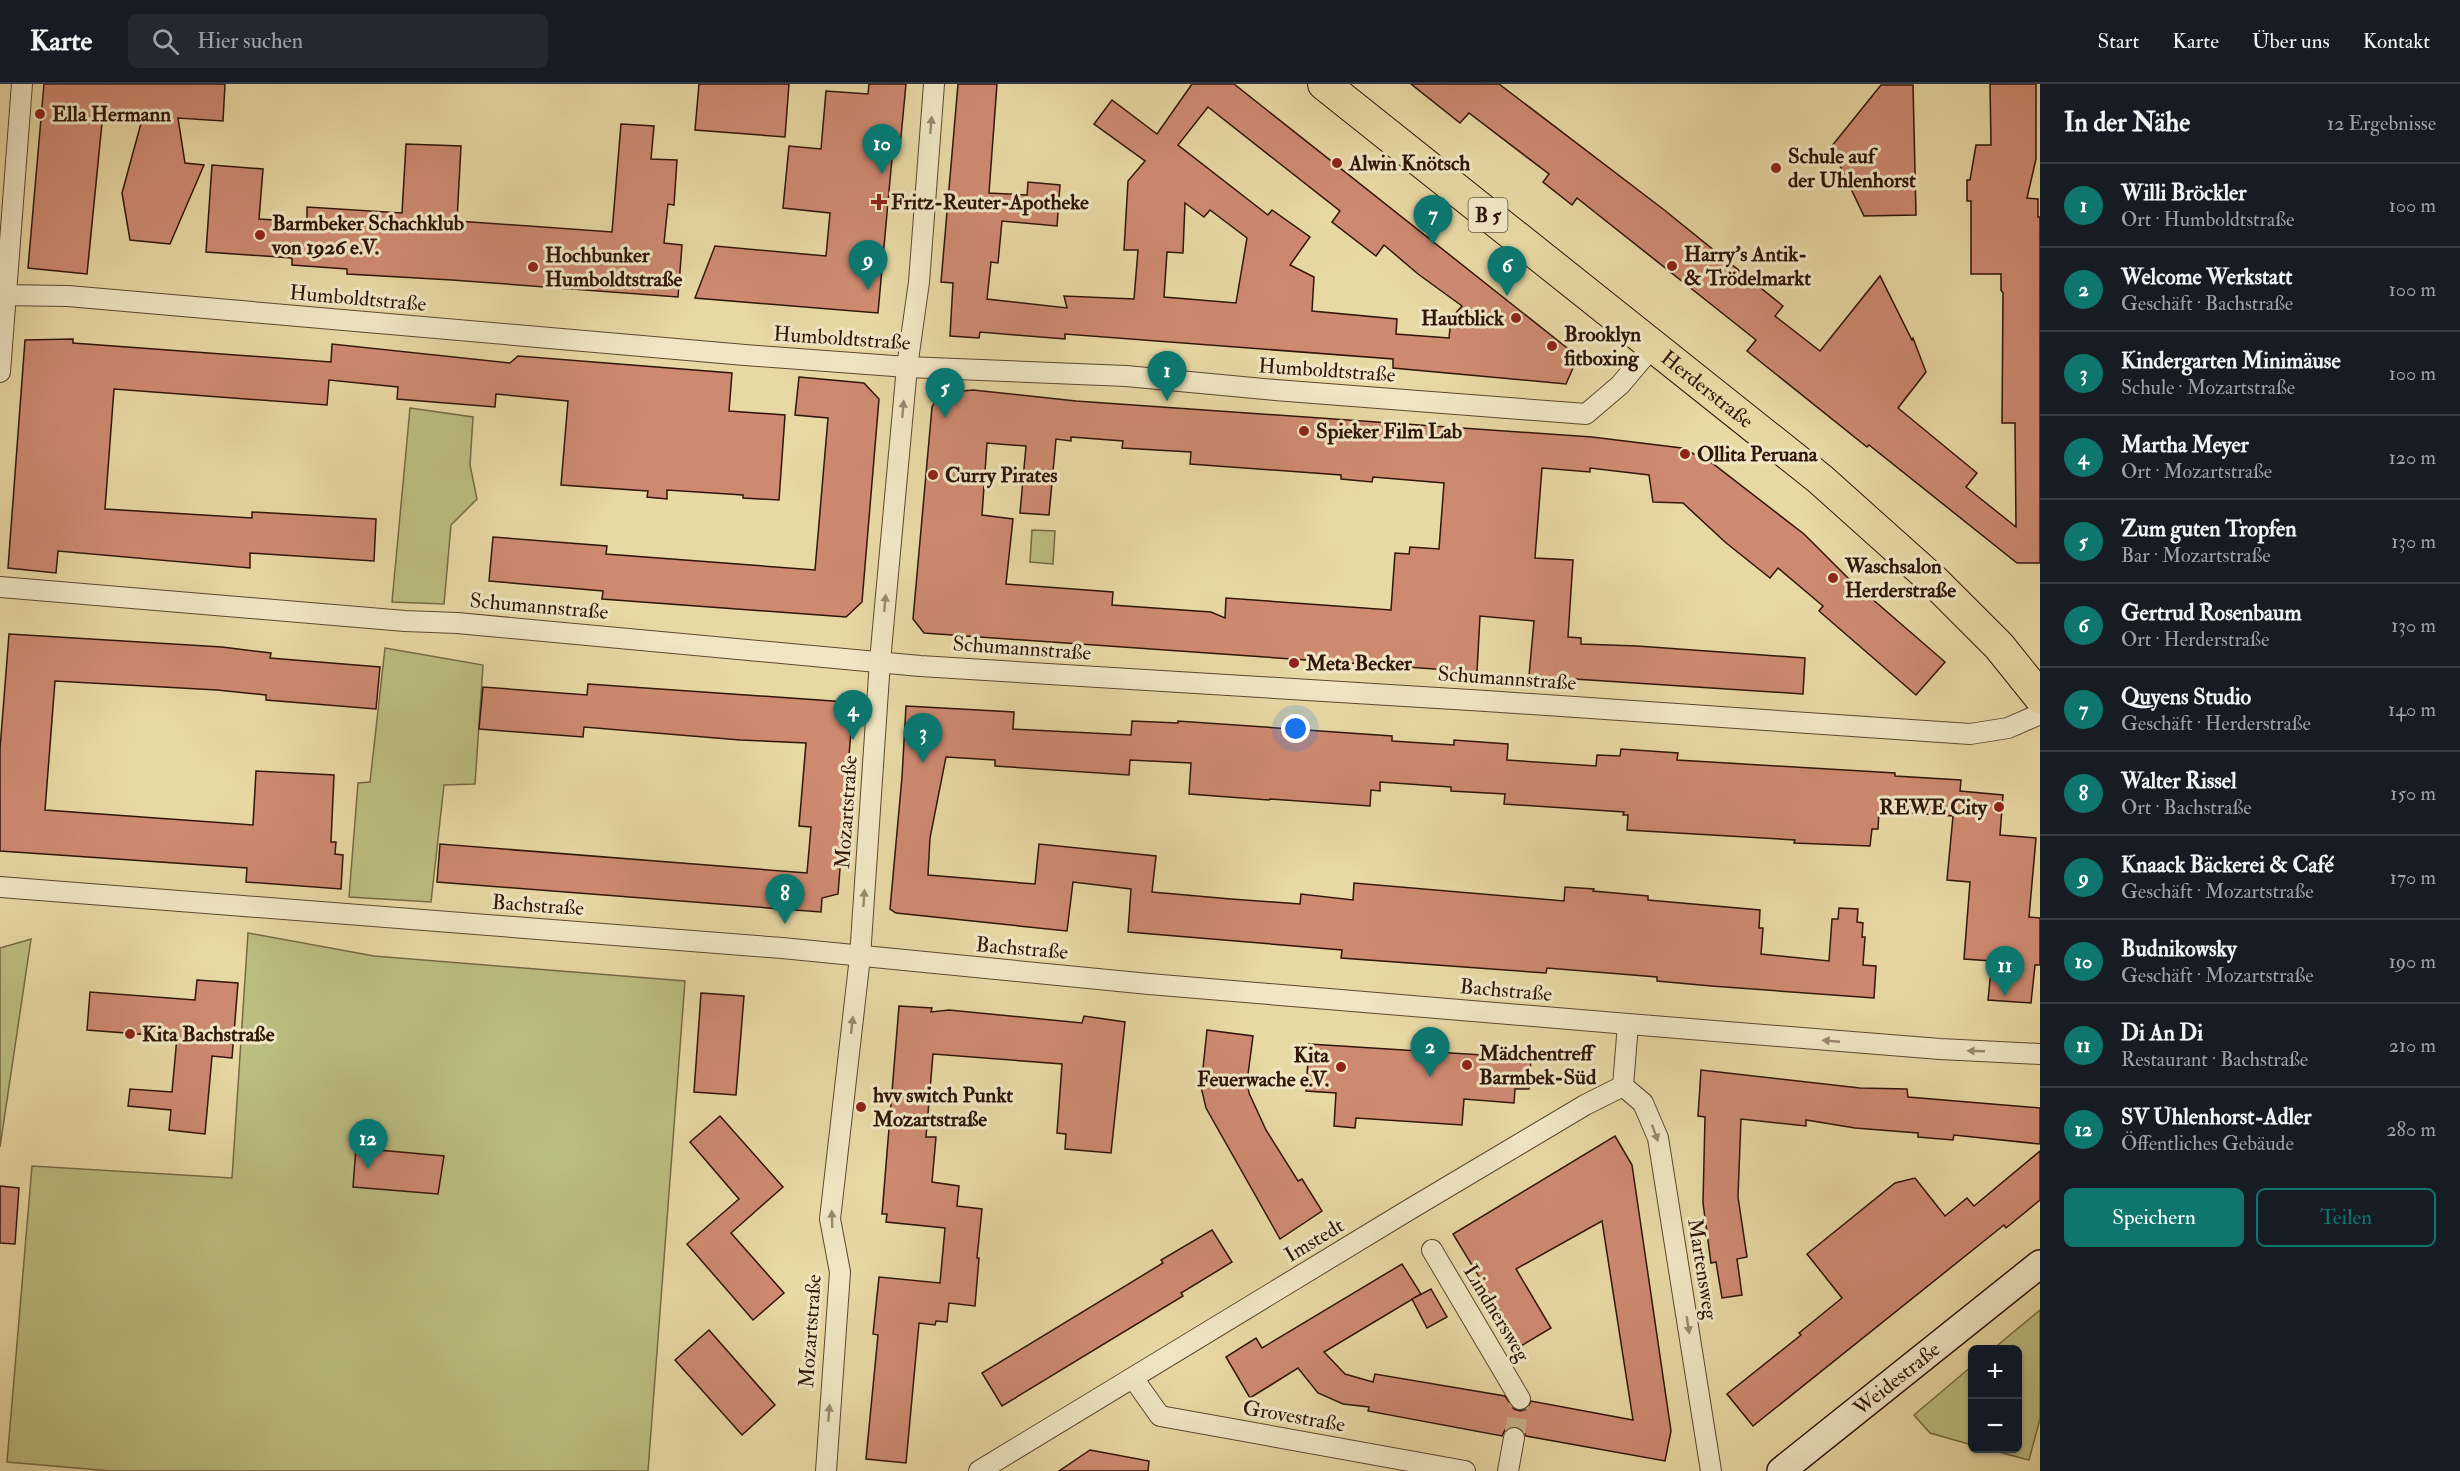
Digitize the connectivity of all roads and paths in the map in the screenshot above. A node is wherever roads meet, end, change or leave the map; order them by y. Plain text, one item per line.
1 (22, 84) edge
2 (934, 84) edge
3 (1324, 84) edge
4 (3, 295) edge
5 (1653, 346) junction
6 (907, 366) junction
7 (0, 372) edge
8 (0, 586) edge
9 (880, 662) junction
10 (2040, 697) edge
11 (2040, 714) edge
12 (0, 887) edge
13 (860, 957) junction
14 (1629, 1024) junction
15 (2040, 1054) edge
16 (1623, 1086) junction
17 (1432, 1250) dead end
18 (2040, 1264) edge
19 (1133, 1378) junction
20 (1520, 1399) tunnel mouth
21 (1514, 1438) tunnel mouth
22 (826, 1471) edge
23 (979, 1471) edge
24 (1465, 1471) edge
25 (1508, 1471) edge
26 (1711, 1471) edge
27 (1781, 1471) edge

1 - 4 street
6 -> 2 street, Mozartstraße
3 - 5 main road, Herderstraße / B 5
4 - 6 street, Humboldtstraße
4 - 7 street
5 - 6 street, Humboldtstraße
5 - 10 main road, Herderstraße / B 5
9 -> 6 street, Mozartstraße
8 - 9 street, Schumannstraße
9 - 11 street, Schumannstraße
13 -> 9 street, Mozartstraße
12 - 13 street, Bachstraße
13 - 14 street, Bachstraße
22 -> 13 street, Mozartstraße
15 -> 14 street, Bachstraße
14 - 16 street
16 - 19 street, Imstedt
16 -> 26 street, Martensweg
17 - 20 street, Lindnersweg
18 - 27 street, Weidestraße
19 - 23 street, Imstedt
19 - 24 street, Grovestraße
21 - 25 street

